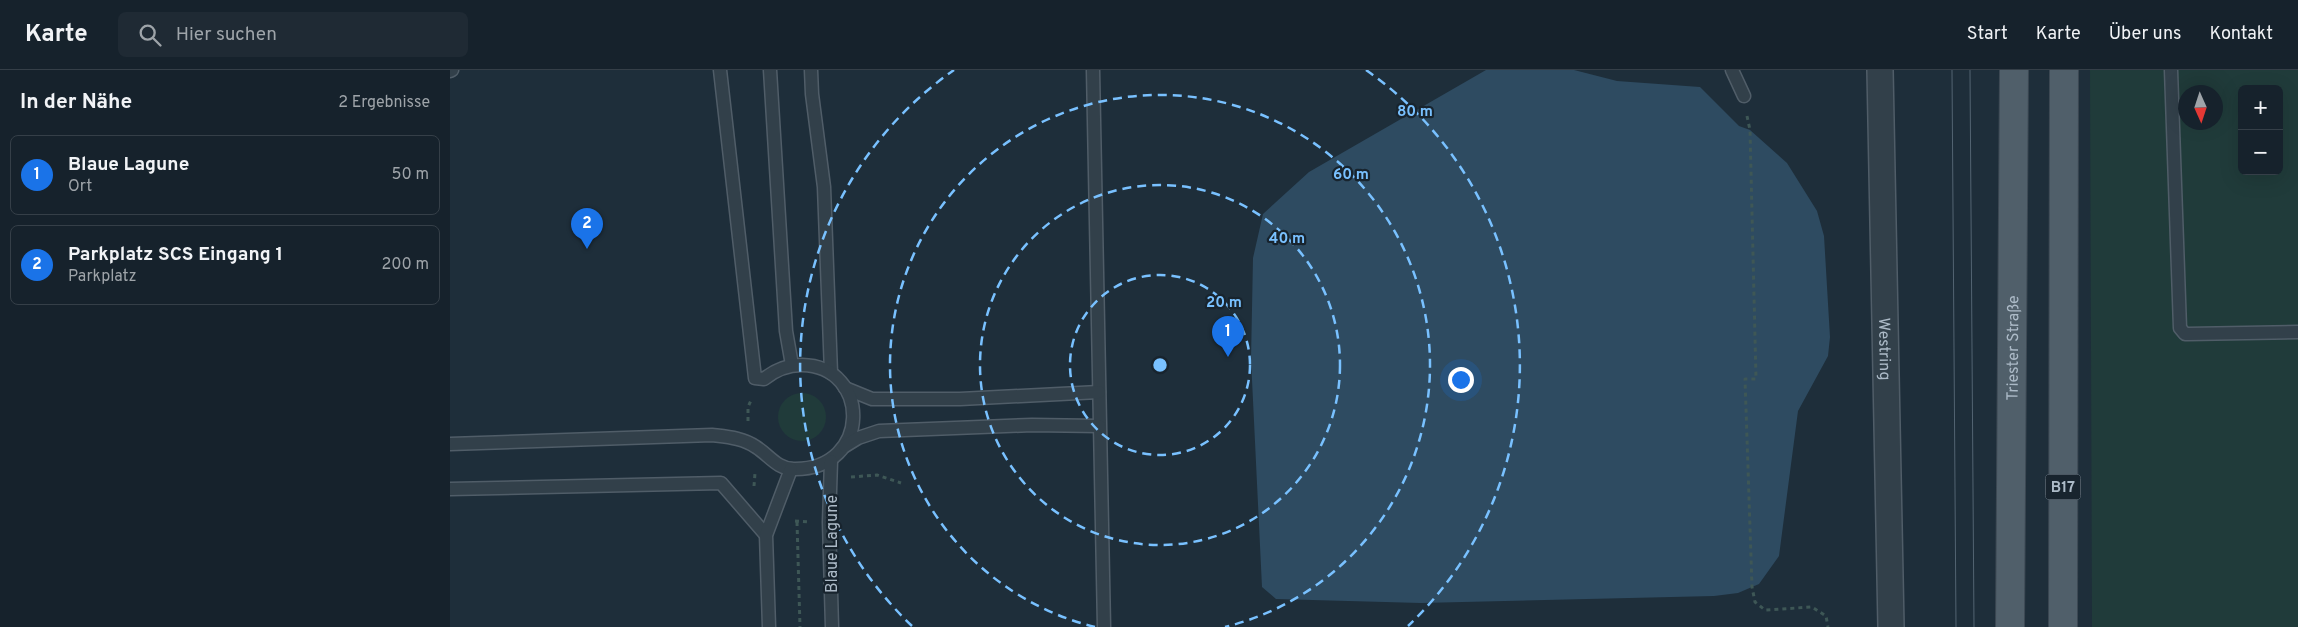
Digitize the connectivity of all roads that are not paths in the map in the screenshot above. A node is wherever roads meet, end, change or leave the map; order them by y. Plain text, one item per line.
1 (720, 70) edge
2 (770, 70) edge
3 (811, 70) edge
4 (1094, 70) edge
5 (1732, 70) edge
6 (1880, 70) edge
7 (2014, 70) edge
8 (2064, 70) edge
9 (2171, 70) edge
10 (1744, 96) dead end
11 (2298, 332) edge
12 (792, 365) junction
13 (831, 373) junction
14 (845, 388) junction
15 (1099, 392) junction
16 (1100, 426) junction
17 (450, 444) edge
18 (845, 446) junction
19 (831, 461) junction
20 (791, 469) junction
21 (450, 489) edge
22 (766, 535) junction
23 (769, 627) edge
24 (832, 627) edge
25 (1104, 627) edge
26 (1891, 627) edge
27 (2010, 627) edge
28 (2063, 627) edge

1 - 12 lane
2 - 12 lane
3 - 13 lane
4 - 15 lane
5 - 10 lane
6 - 26 street, Westring
7 - 27 main road, Triester Straße
8 - 28 main road, B17
9 - 11 lane
12 - 13 lane
13 - 14 lane
14 - 15 lane
14 - 18 lane
15 - 16 lane
16 - 18 lane
16 - 25 lane
17 - 20 lane
18 - 19 lane
19 - 20 lane
19 - 24 lane, Blaue Lagune
20 - 22 lane
21 - 22 lane
22 - 23 lane

